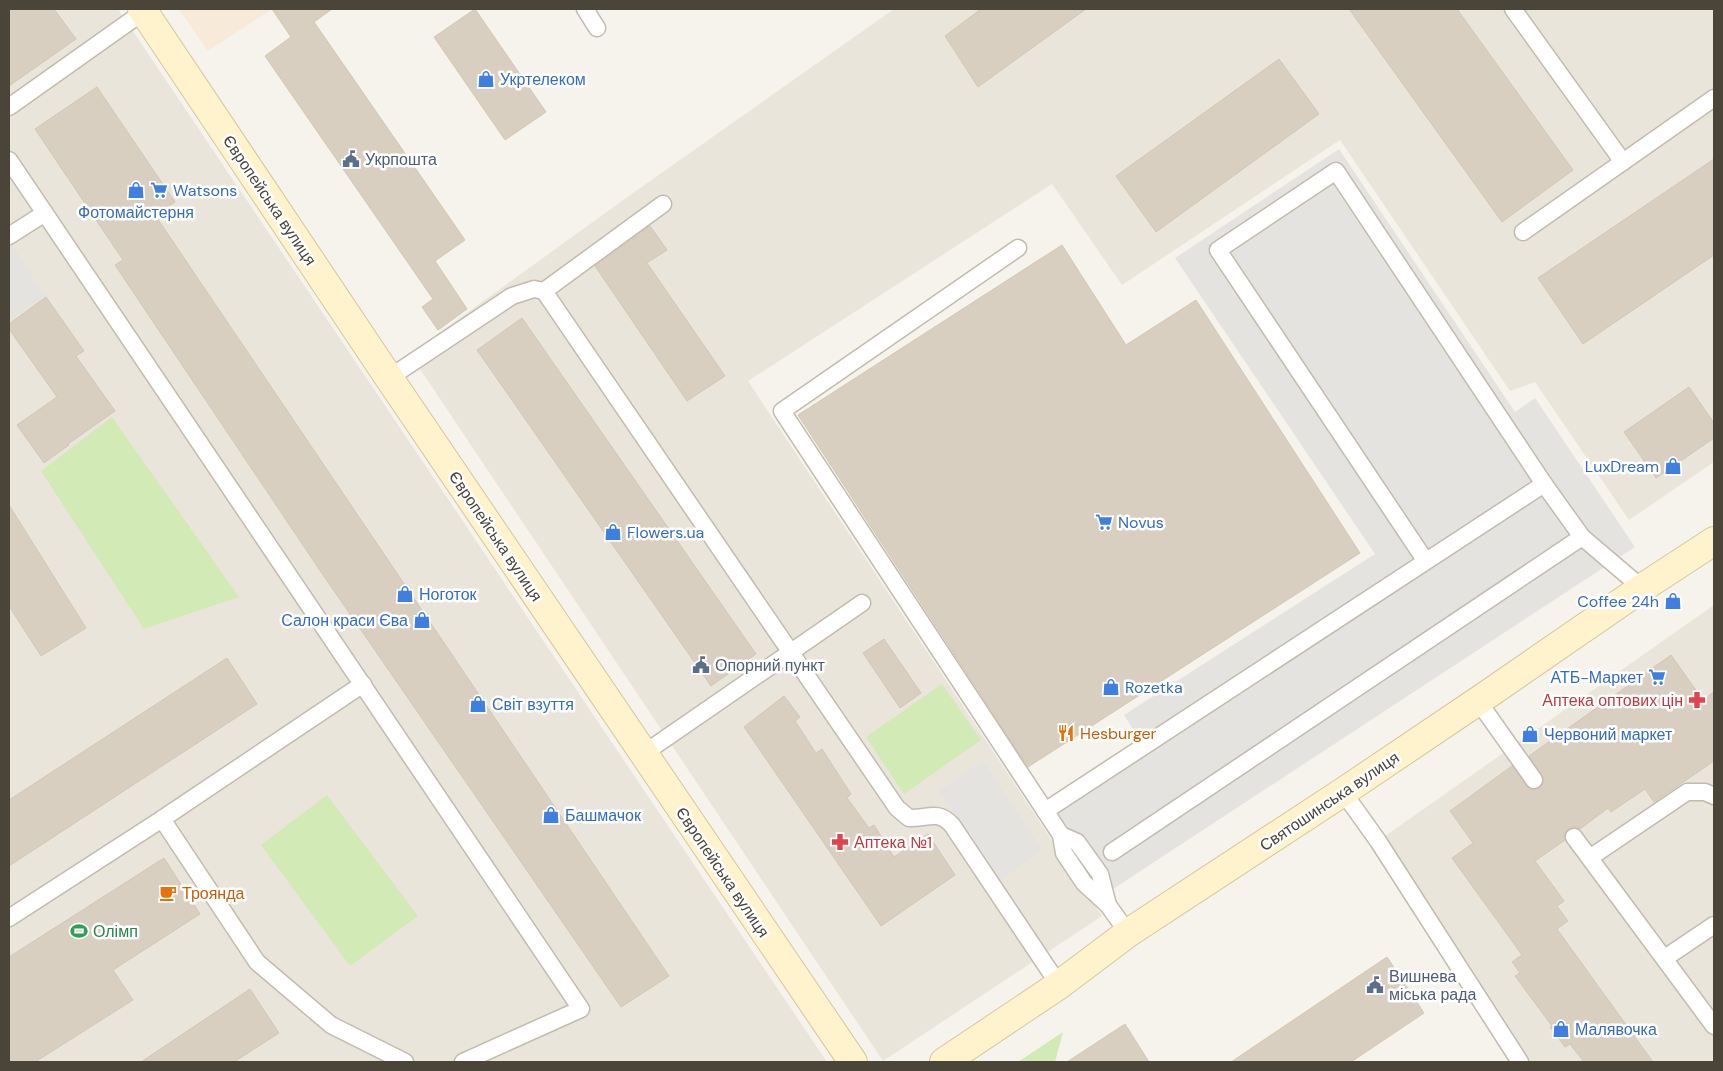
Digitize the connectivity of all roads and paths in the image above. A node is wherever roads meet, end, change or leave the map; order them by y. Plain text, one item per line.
1 (585, 9) edge
2 (1513, 9) edge
3 (143, 10) edge
4 (597, 28) dead end
5 (1714, 98) edge
6 (9, 107) edge
7 (9, 160) edge
8 (1623, 162) junction
9 (663, 204) dead end
10 (45, 213) junction
11 (1523, 232) dead end
12 (9, 236) edge
13 (1018, 248) dead end
14 (544, 291) junction
15 (389, 378) junction
16 (1544, 484) junction
17 (1582, 537) junction
18 (1714, 541) edge
19 (1426, 560) junction
20 (1642, 588) junction
21 (862, 603) dead end
22 (790, 653) junction
23 (363, 684) junction
24 (1478, 701) junction
25 (643, 754) junction
26 (1534, 780) dead end
27 (1343, 792) junction
28 (1714, 796) edge
29 (1045, 811) junction
30 (162, 819) junction
31 (1574, 837) dead end
32 (1112, 852) dead end
33 (1591, 857) junction
34 (9, 918) edge
35 (1714, 925) edge
36 (1128, 933) junction
37 (1665, 958) junction
38 (1059, 985) junction
39 (1714, 1026) edge
40 (405, 1062) edge
41 (463, 1062) edge
42 (853, 1062) edge
43 (944, 1062) edge
44 (1520, 1062) edge

1 - 4 lane
2 - 8 lane
3 - 6 lane
3 - 15 street, Європейська вулиця
5 - 8 lane
7 - 10 lane
8 - 11 lane
9 - 14 lane
10 - 12 lane
10 - 23 lane
13 - 29 lane
14 - 15 lane
14 - 22 lane
15 - 25 street, Європейська вулиця
16 - 17 lane
16 - 19 lane
16 - 19 lane
17 - 20 lane
17 - 32 lane
18 - 20 street, Святошинська вулиця
19 - 29 lane
20 - 24 street, Святошинська вулиця
21 - 22 lane
22 - 25 lane
22 - 38 lane
23 - 30 lane
23 - 41 lane
24 - 26 lane
24 - 27 street, Святошинська вулиця
25 - 42 street, Європейська вулиця
27 - 36 street, Святошинська вулиця
27 - 44 lane
28 - 33 lane
29 - 36 lane
30 - 34 lane
30 - 40 lane
31 - 33 lane
33 - 37 lane
35 - 37 lane
36 - 38 street, Святошинська вулиця
37 - 39 lane
38 - 43 street, Святошинська вулиця

